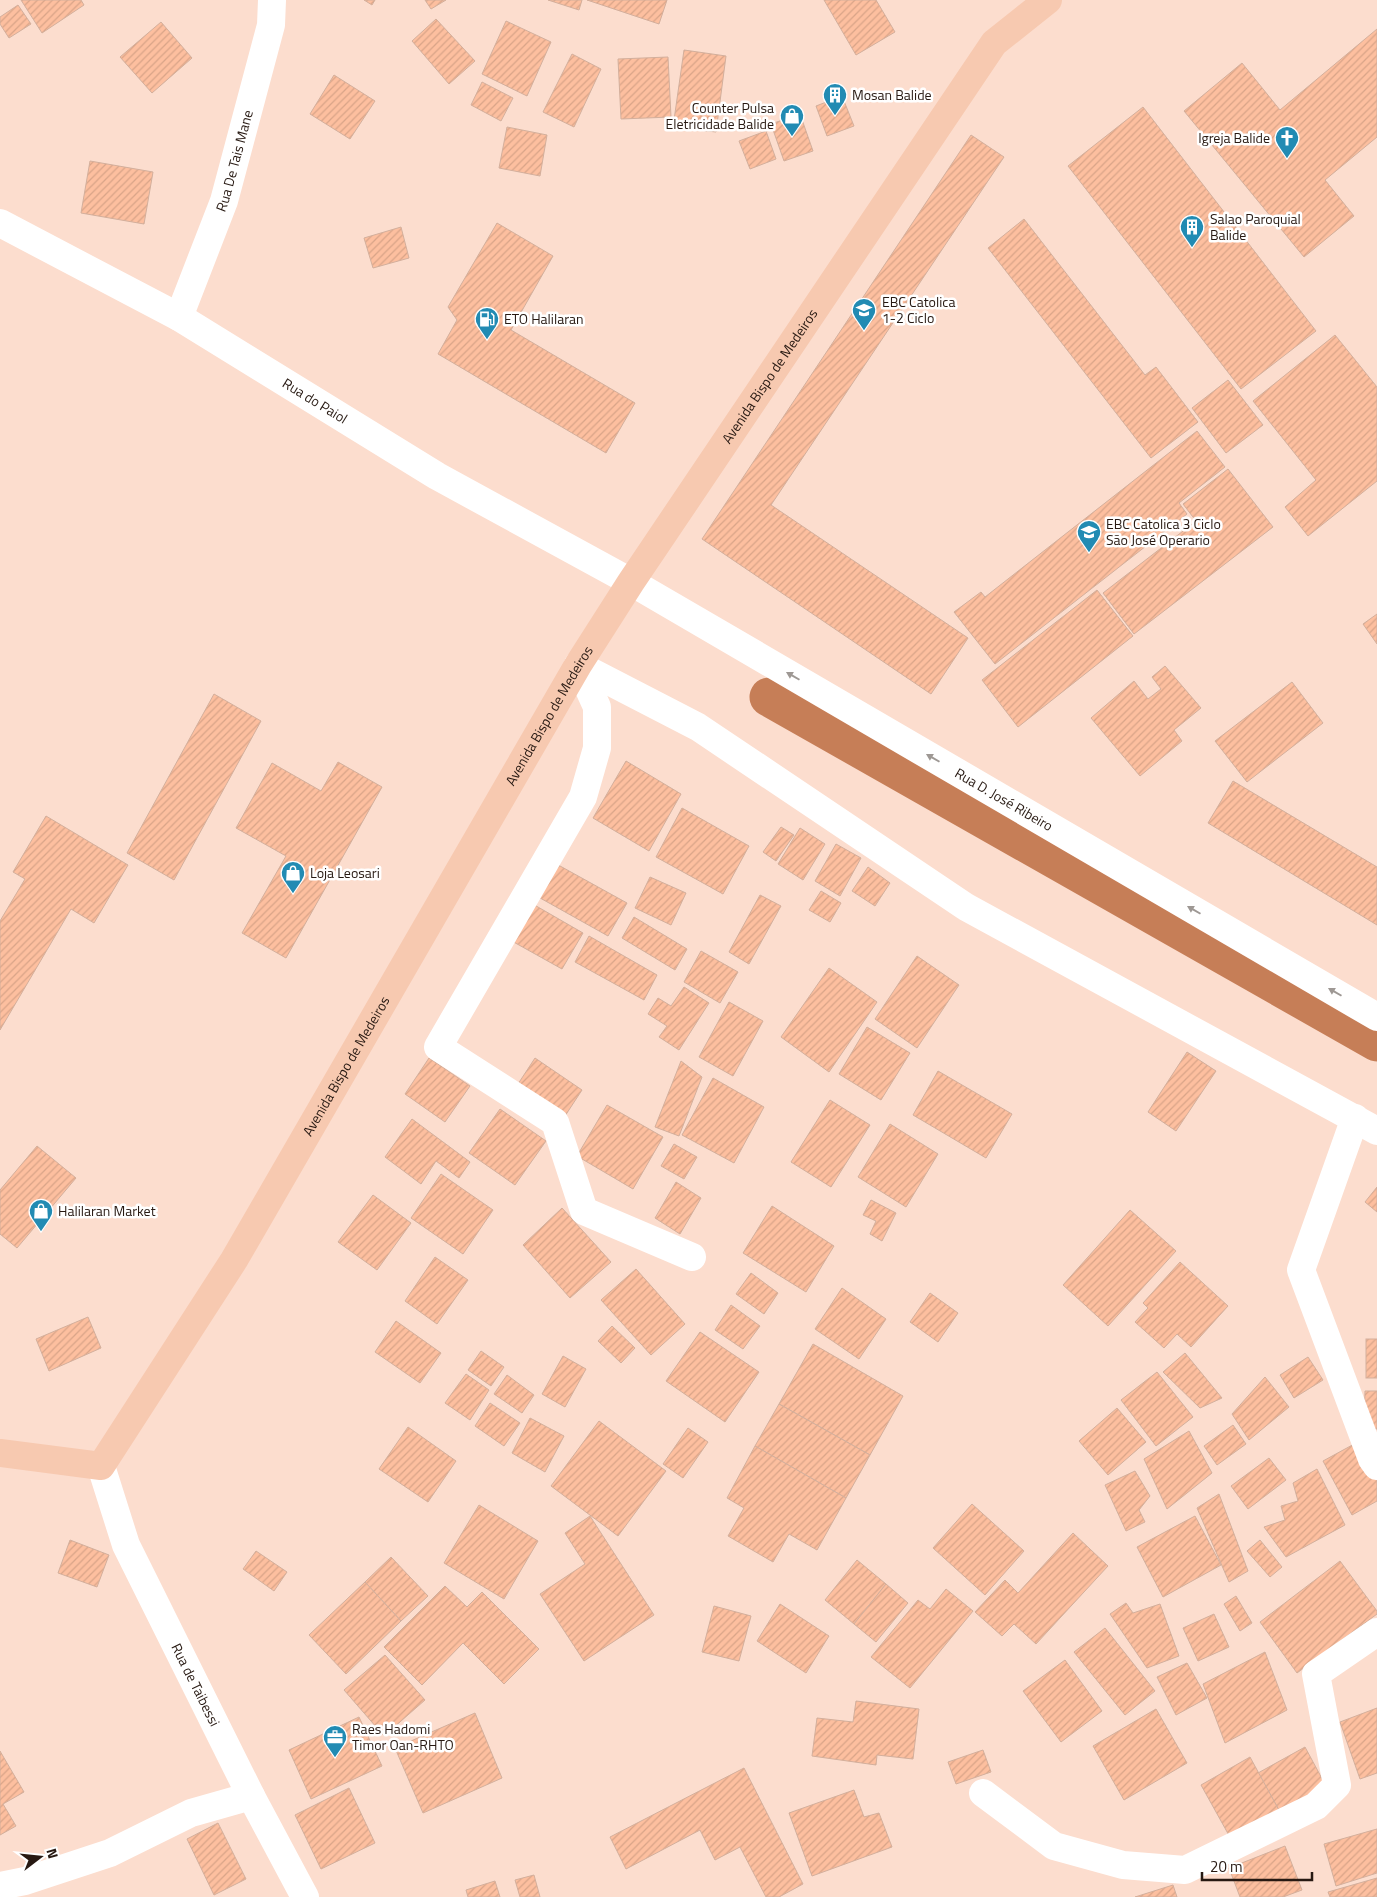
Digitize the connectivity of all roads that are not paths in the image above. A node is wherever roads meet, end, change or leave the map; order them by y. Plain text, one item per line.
1 (272, 0) edge
2 (1048, 0) edge
3 (0, 222) edge
4 (179, 317) junction
5 (631, 582) junction
6 (578, 665) junction
7 (1377, 1017) edge
8 (1366, 1125) edge
9 (692, 1257) dead end
10 (2, 1457) edge
11 (101, 1466) junction
12 (1377, 1466) edge
13 (1377, 1632) edge
14 (983, 1793) dead end
15 (251, 1796) junction
16 (0, 1886) edge
17 (305, 1897) edge

1 - 4 street, Rua De Tais Mane
2 - 5 main road, Avenida Bispo de Medeiros
3 - 4 street, Rua do Paiol
4 - 5 street, Rua do Paiol
5 - 6 main road, Avenida Bispo de Medeiros
7 -> 5 street, Rua D. José Ribeiro
6 - 8 street
6 - 9 street
6 - 11 main road, Avenida Bispo de Medeiros
8 - 12 street
10 - 11 main road
11 - 15 street, Rua de Taibessi
13 - 14 street
15 - 16 street
15 - 17 street, Rua de Taibessi

